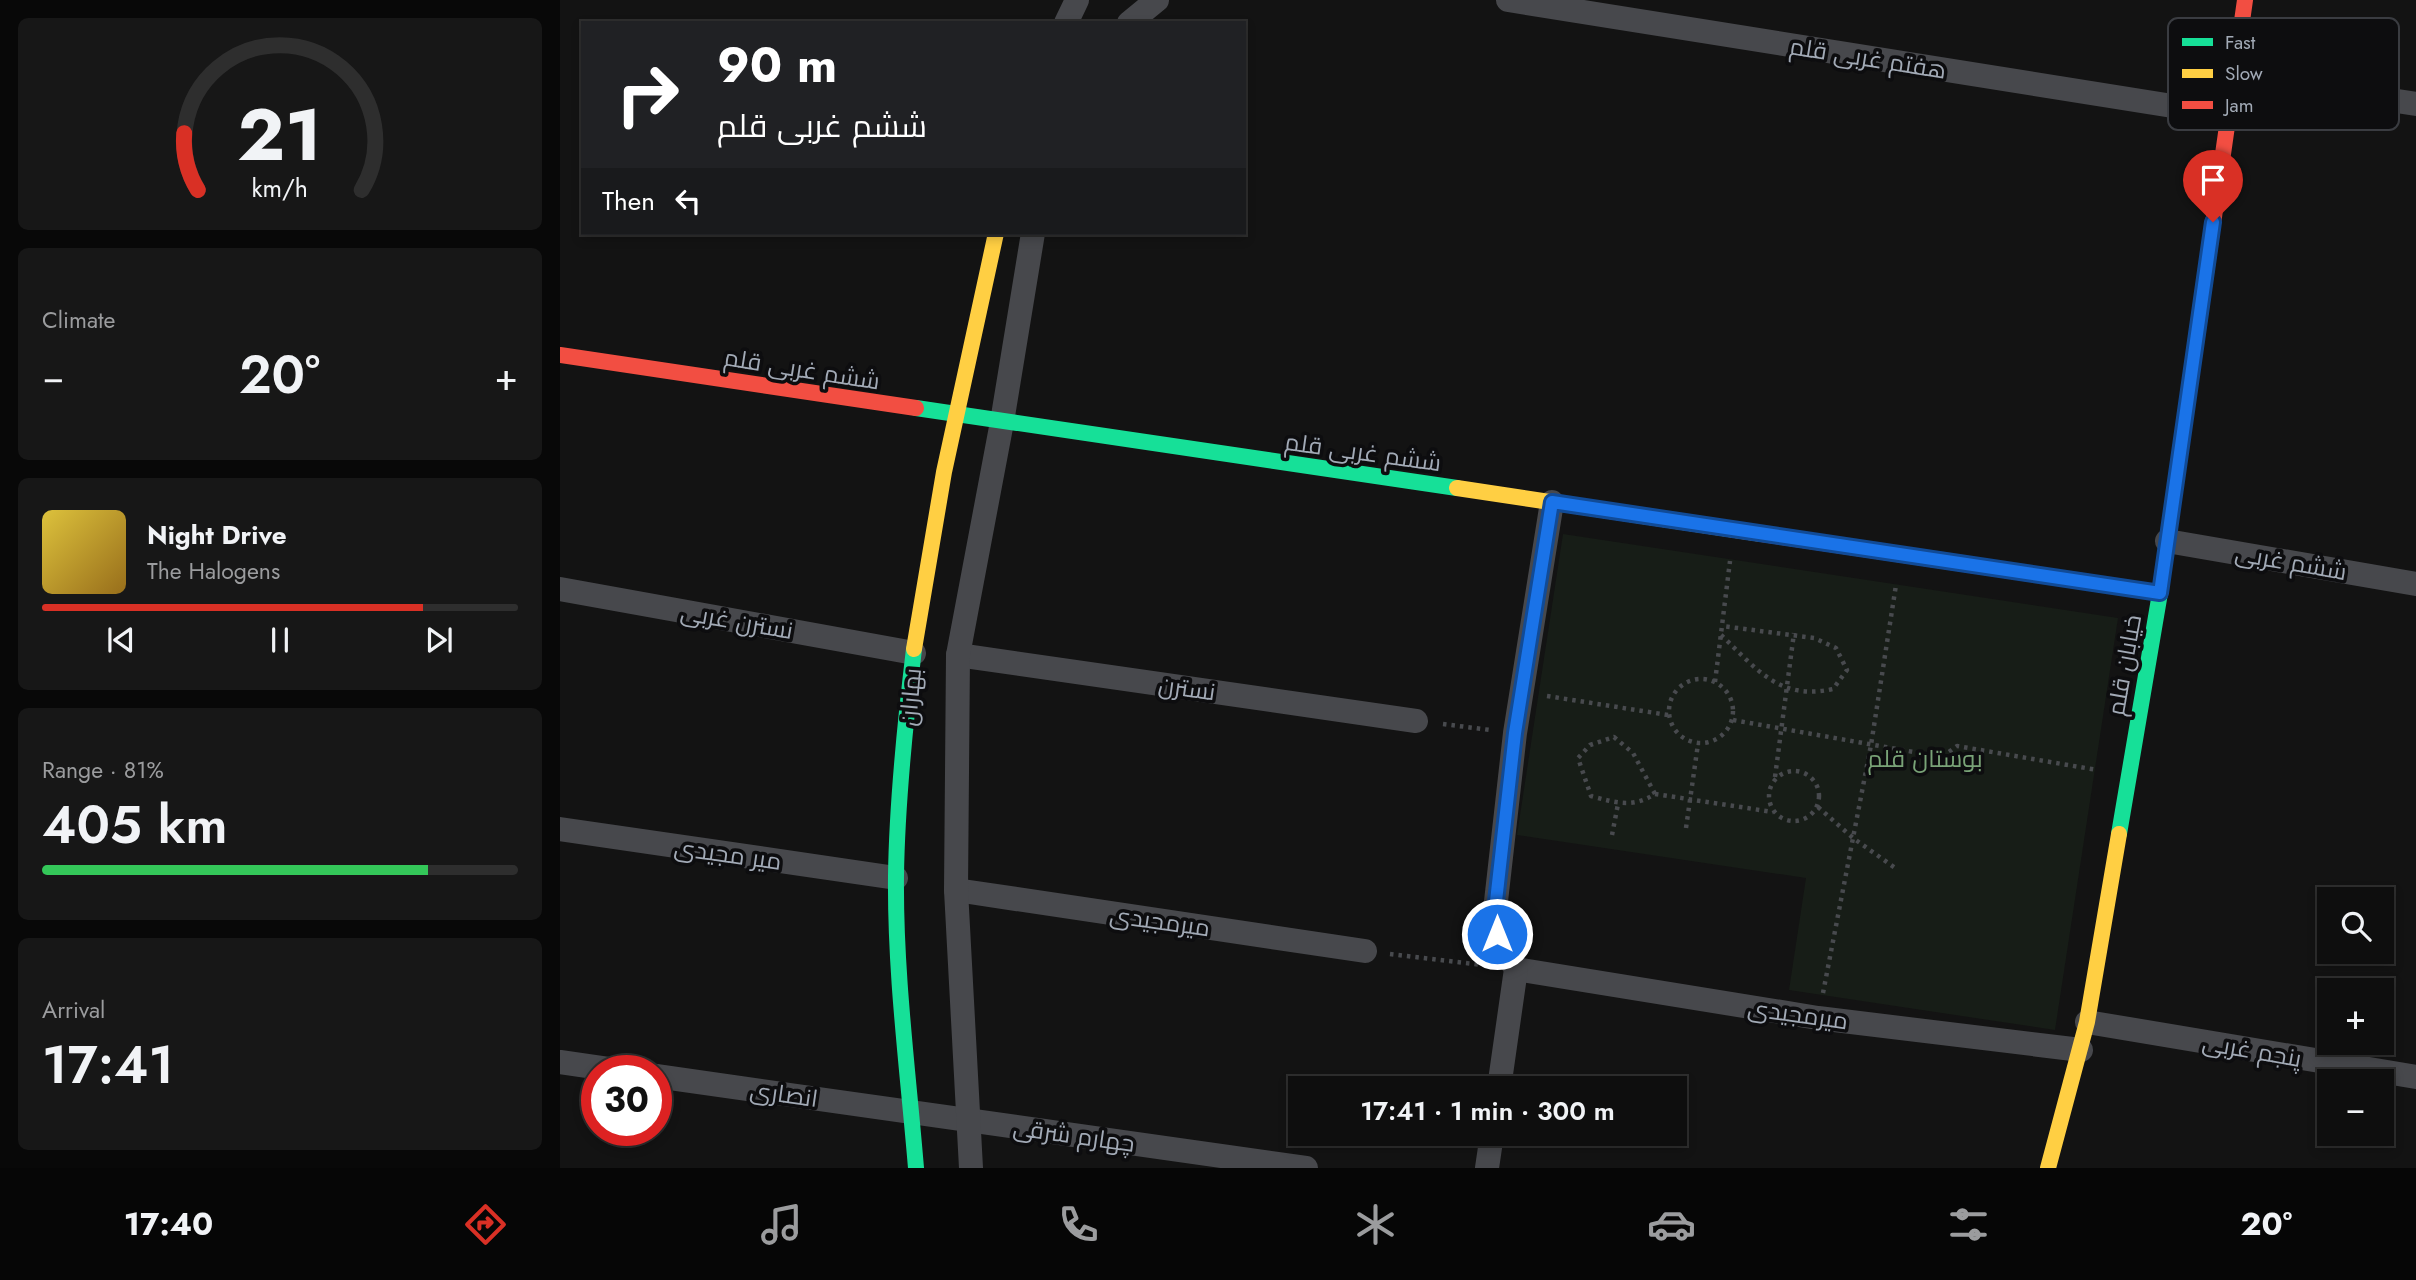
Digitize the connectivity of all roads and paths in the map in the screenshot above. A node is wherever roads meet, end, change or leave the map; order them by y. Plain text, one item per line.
1 (1077, 0) edge
2 (1157, 0) edge
3 (1508, 0) edge
4 (2245, 0) edge
5 (2242, 18) edge
6 (1067, 21) edge
7 (1131, 21) edge
8 (2168, 105) edge
9 (2227, 130) edge
10 (996, 235) edge
11 (1033, 235) edge
12 (560, 355) edge
13 (955, 415) junction
14 (1002, 422) junction
15 (1552, 502) junction
16 (1734, 530) junction
17 (2167, 541) junction
18 (1900, 554) junction
19 (2416, 583) edge
20 (560, 589) edge
21 (2160, 593) junction
22 (1722, 626) junction
23 (1794, 633) junction
24 (1721, 635) junction
25 (914, 653) junction
26 (958, 655) junction
27 (1715, 682) junction
28 (1787, 689) junction
29 (1522, 693) junction
30 (1668, 715) junction
31 (1416, 720) joint
32 (1733, 720) junction
33 (1782, 728) junction
34 (1515, 733) junction
35 (1698, 744) junction
36 (1871, 745) junction
37 (2127, 775) junction
38 (1775, 778) junction
39 (1655, 794) junction
40 (1690, 799) junction
41 (1618, 804) junction
42 (1818, 807) junction
43 (1773, 812) junction
44 (1686, 828) dead end
45 (560, 830) edge
46 (1612, 835) dead end
47 (1853, 838) junction
48 (1898, 870) dead end
49 (896, 878) junction
50 (956, 890) junction
51 (1365, 951) joint
52 (1516, 969) junction
53 (1818, 1018) junction
54 (2087, 1022) junction
55 (2081, 1050) junction
56 (560, 1062) edge
57 (581, 1065) edge
58 (1501, 1076) edge
59 (2416, 1077) edge
60 (672, 1078) edge
61 (911, 1111) junction
62 (967, 1120) junction
63 (1490, 1146) edge
64 (916, 1168) edge
65 (971, 1168) edge
66 (1306, 1168) edge
67 (1487, 1168) edge
68 (2048, 1168) edge

1 - 6 street
2 - 7 street
3 - 8 street, هفتم غربی قلم
4 - 5 street, خیابان قلم
9 - 17 street, خیابان قلم
10 - 13 street, بهاران
11 - 14 street, بهاران
12 - 13 street, ششم غربی قلم
13 - 14 street, ششم غربی قلم
13 - 25 street, بهاران
14 - 15 street, ششم غربی قلم
14 - 26 street, بهاران
15 - 16 street, ششم غربی قلم
15 - 29 street
16 - 18 street, ششم غربی قلم
16 - 22 path
17 - 19 street, ششم غربی
17 - 21 street, خیابان قلم
18 - 21 street, ششم غربی قلم
18 - 36 path
20 - 25 street, نسترن غربی
21 - 37 street, خیابان قلم
22 - 23 path
22 - 24 path
23 - 28 path
23 - 28 path
24 - 27 path
24 - 28 path
25 - 49 street, بهاران
26 - 31 street, نسترن
26 - 50 street, بهاران
27 - 30 path
27 - 32 path
28 - 33 path
29 - 30 path
29 - 34 street
30 - 35 path
31 - 34 path
32 - 33 path
32 - 35 path
33 - 36 path
33 - 38 path
34 - 52 street
35 - 40 path
36 - 37 path
36 - 47 path
37 - 54 street, خیابان قلم
38 - 42 path
38 - 43 path
39 - 40 path
39 - 41 path
39 - 41 path
40 - 43 path
40 - 44 path
41 - 46 path
42 - 43 path
42 - 47 path
45 - 49 street, میر مجیدی
47 - 48 path
47 - 53 path
49 - 61 street, بهاران
50 - 51 street, میرمجیدی
50 - 62 street, بهاران
51 - 52 path
52 - 53 street, میرمجیدی
52 - 58 street
53 - 55 street, میرمجیدی
54 - 55 street, خیابان قلم
54 - 59 street, پنجم غربی
55 - 68 street, خیابان قلم
56 - 57 street
60 - 61 street, انصاری
61 - 62 street, انصاری
61 - 64 street, بهاران
62 - 65 street, بهاران
62 - 66 street, چهارم شرقی
63 - 67 street

